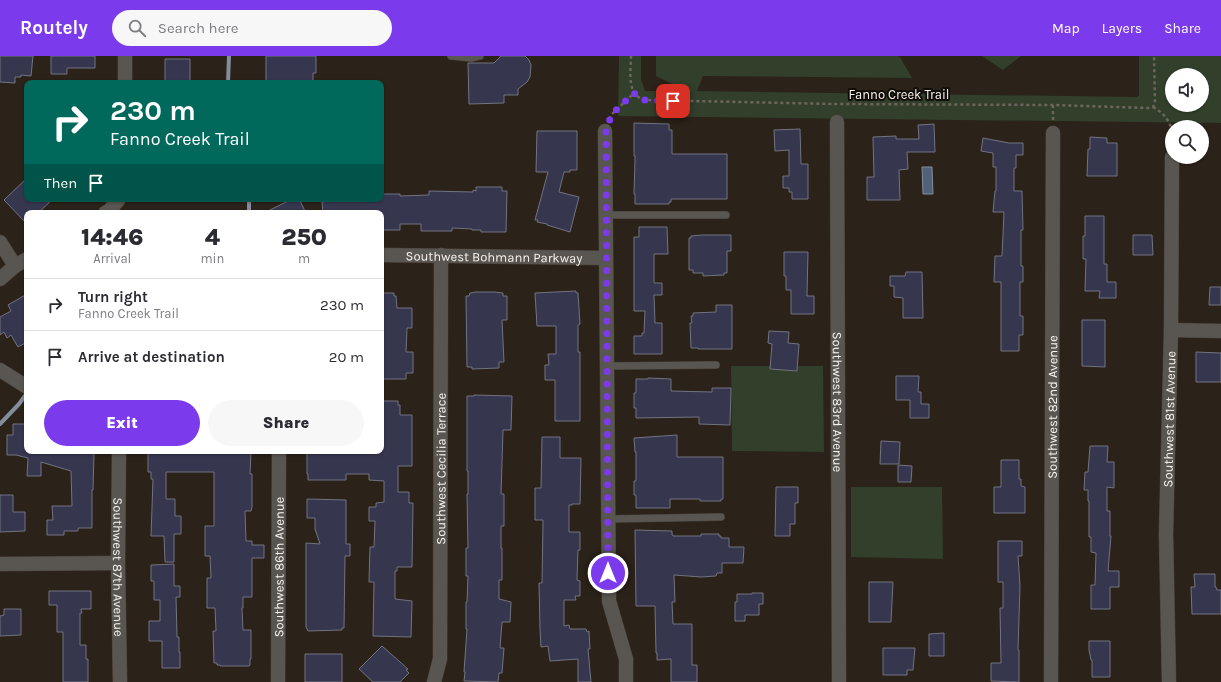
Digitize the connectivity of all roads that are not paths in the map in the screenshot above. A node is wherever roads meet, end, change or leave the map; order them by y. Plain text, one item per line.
1 (125, 56) edge
2 (451, 56) edge
3 (480, 56) edge
4 (125, 80) edge
5 (837, 122) dead end
6 (606, 130) road end
7 (1053, 133) dead end
8 (1172, 164) edge
9 (117, 202) edge
10 (109, 210) edge
11 (606, 215) junction
12 (726, 215) dead end
13 (0, 242) edge
14 (384, 255) edge
15 (441, 255) junction
16 (606, 258) junction
17 (21, 263) edge
18 (0, 279) edge
19 (1171, 330) junction
20 (1221, 332) edge
21 (716, 365) dead end
22 (607, 366) junction
23 (3, 372) edge
24 (24, 385) edge
25 (119, 454) edge
26 (279, 454) edge
27 (721, 517) dead end
28 (608, 519) junction
29 (118, 563) junction
30 (0, 564) edge
31 (120, 682) edge
32 (278, 682) edge
33 (434, 682) edge
34 (626, 682) edge
35 (839, 682) edge
36 (1051, 682) edge
37 (1169, 682) edge

1 - 4 street
2 - 3 lane
5 - 35 street, Southwest 83rd Avenue
6 - 11 street
7 - 36 street, Southwest 82nd Avenue
8 - 19 street, Southwest 81st Avenue
9 - 10 street
11 - 12 lane
11 - 16 street
13 - 17 street
14 - 15 street, Southwest Bohmann Parkway
15 - 16 street, Southwest Bohmann Parkway
15 - 33 street, Southwest Cecilia Terrace
16 - 22 street
17 - 18 street
19 - 20 street
19 - 37 street, Southwest 81st Avenue
21 - 22 lane
22 - 28 street
23 - 24 street
25 - 29 street, Southwest 87th Avenue
26 - 32 street, Southwest 86th Avenue
27 - 28 lane
28 - 34 street
29 - 30 street
29 - 31 street, Southwest 87th Avenue

